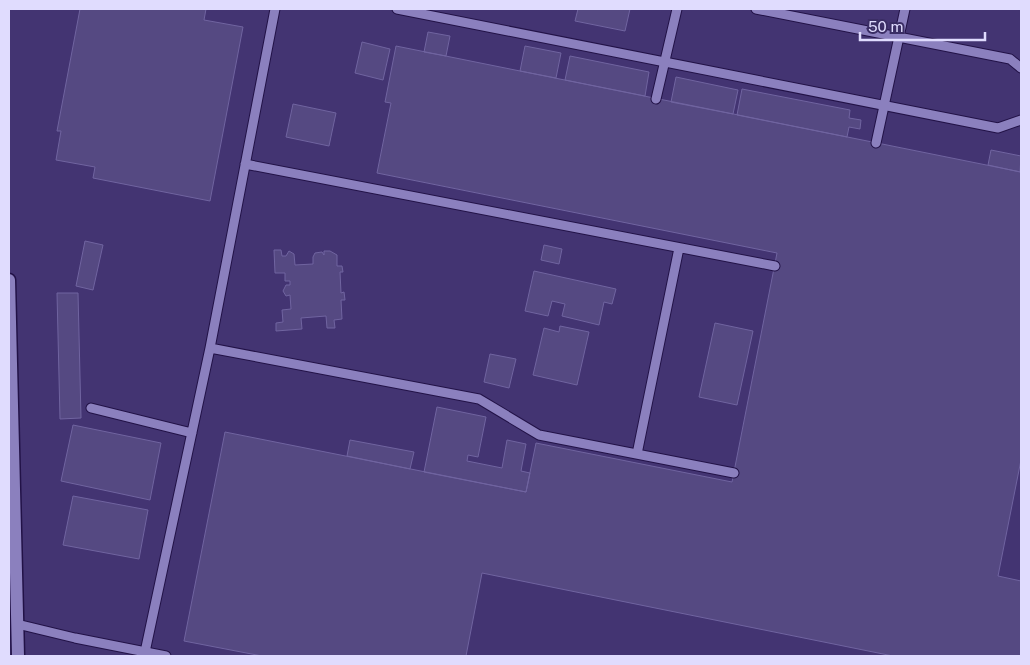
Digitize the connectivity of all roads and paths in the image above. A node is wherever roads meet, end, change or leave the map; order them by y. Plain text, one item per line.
1 (274, 9) edge
2 (397, 9) edge
3 (677, 9) edge
4 (756, 9) edge
5 (905, 9) edge
6 (899, 37) junction
7 (664, 62) junction
8 (1021, 68) edge
9 (656, 99) dead end
10 (884, 105) junction
11 (1021, 120) edge
12 (876, 143) dead end
13 (245, 164) junction
14 (679, 248) junction
15 (775, 266) dead end
16 (9, 280) edge
17 (210, 348) junction
18 (91, 408) dead end
19 (192, 433) junction
20 (637, 454) junction
21 (734, 473) dead end
22 (17, 624) junction
23 (145, 652) junction
24 (18, 656) edge
25 (166, 656) edge

1 - 13 lane
2 - 7 lane
3 - 7 lane
4 - 6 lane
5 - 6 lane
6 - 8 lane
6 - 10 lane
7 - 9 lane
7 - 10 lane
10 - 11 lane
10 - 12 lane
13 - 14 lane
13 - 17 lane
14 - 15 lane
14 - 20 lane
16 - 22 street
17 - 19 lane
17 - 20 lane
18 - 19 lane
19 - 23 lane
20 - 21 lane
22 - 23 lane
22 - 24 street
23 - 25 lane

